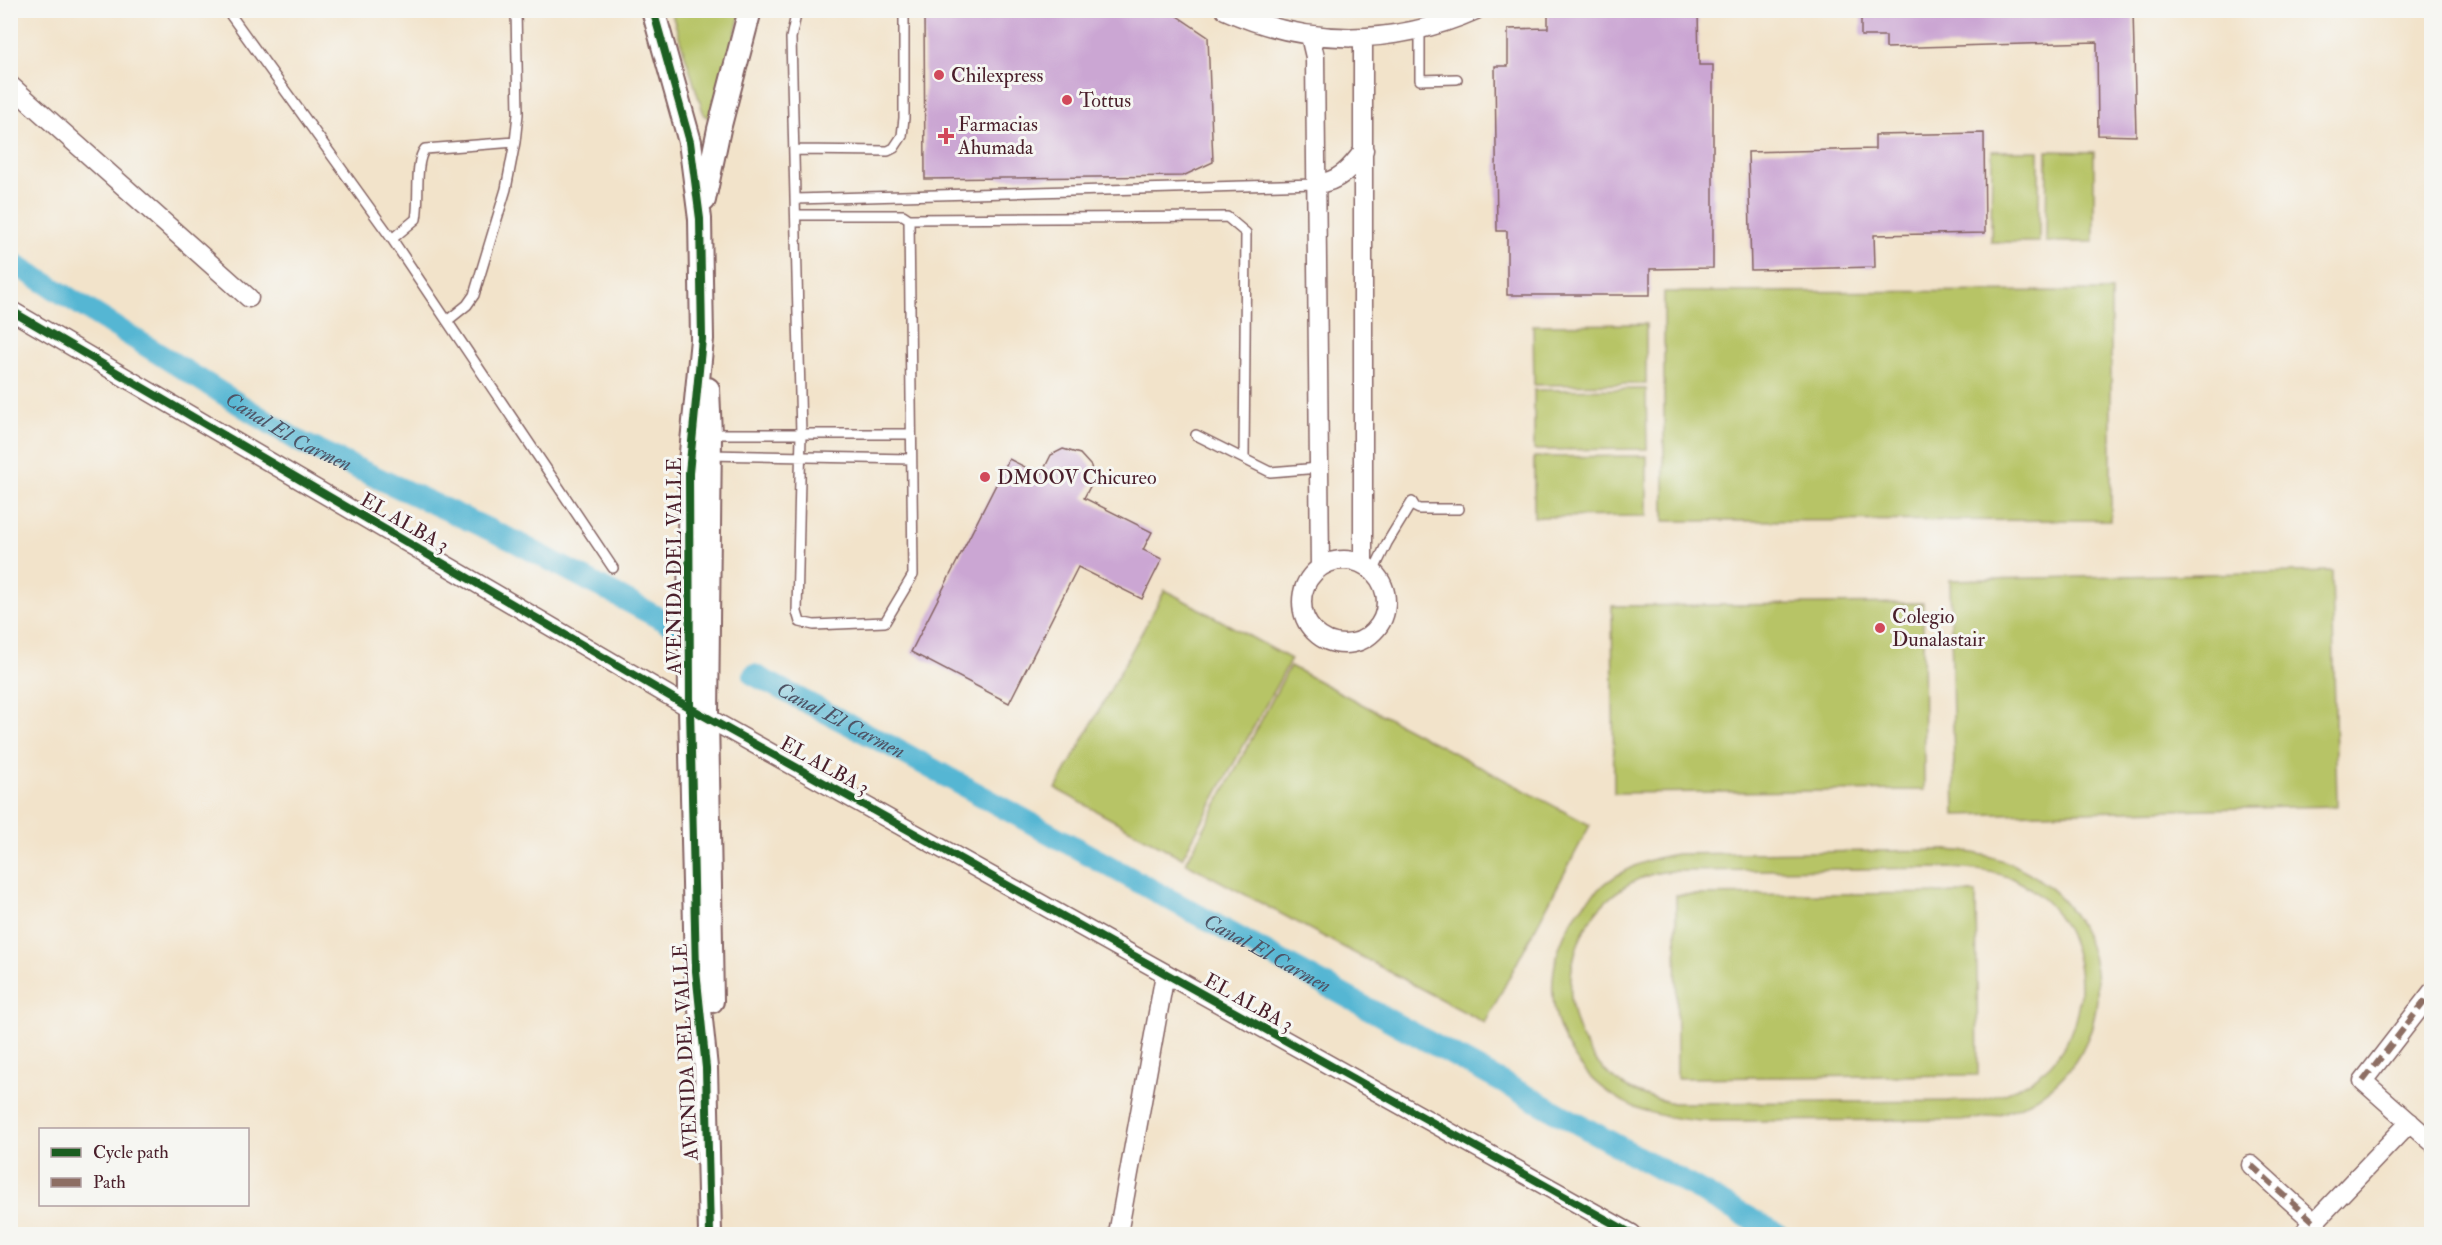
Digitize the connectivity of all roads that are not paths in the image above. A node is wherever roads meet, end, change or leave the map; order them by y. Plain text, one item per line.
1 (227, 10) edge
2 (516, 10) edge
3 (653, 10) edge
4 (750, 10) edge
5 (797, 10) edge
6 (904, 10) edge
7 (1225, 10) edge
8 (1476, 10) edge
9 (1420, 29) junction
10 (1310, 36) junction
11 (1363, 38) junction
12 (1457, 80) dead end
13 (10, 85) edge
14 (515, 142) junction
15 (795, 150) junction
16 (1364, 150) junction
17 (1316, 184) junction
18 (796, 199) junction
19 (797, 215) junction
20 (700, 219) junction
21 (909, 219) junction
22 (392, 239) junction
23 (249, 298) dead end
24 (10, 310) edge
25 (447, 321) junction
26 (702, 339) junction
27 (801, 434) junction
28 (911, 434) junction
29 (1196, 435) dead end
30 (710, 444) junction
31 (800, 457) junction
32 (911, 459) junction
33 (1244, 459) junction
34 (1319, 468) junction
35 (1459, 509) dead end
36 (1320, 567) junction
37 (613, 568) dead end
38 (1368, 568) junction
39 (699, 713) junction
40 (1165, 974) junction
41 (2432, 992) edge
42 (2410, 1122) junction
43 (2432, 1142) edge
44 (2251, 1165) dead end
45 (2309, 1228) edge
46 (710, 1234) edge
47 (1118, 1234) edge
48 (1632, 1234) edge

1 - 22 lane
2 - 14 lane
3 - 20 street, AVENIDA DEL VALLE
4 - 20 street, AVENIDA DEL VALLE
5 - 15 lane
6 - 15 lane
7 - 10 street
8 - 9 street
9 - 11 street
9 - 12 lane
10 - 11 street
10 - 17 street
11 - 16 street
13 - 23 street
14 - 22 lane
14 - 25 lane
15 - 18 lane
16 - 17 street
16 - 38 street
17 - 18 lane
17 - 34 street
18 - 19 lane
19 - 21 lane
19 - 27 lane
20 - 26 street, AVENIDA DEL VALLE
21 - 28 lane
21 - 33 lane
22 - 25 lane
24 - 39 street, EL ALBA 3
25 - 37 lane
26 - 30 street, AVENIDA DEL VALLE
26 - 39 street, AVENIDA DEL VALLE
27 - 28 lane
27 - 30 lane
27 - 31 lane
28 - 32 lane
29 - 33 lane
30 - 31 lane
30 - 39 street, AVENIDA DEL VALLE
31 - 32 lane
31 - 32 lane
33 - 34 lane
34 - 36 street
35 - 38 lane
36 - 38 street
36 - 38 street
39 - 40 street, EL ALBA 3
39 - 46 street, AVENIDA DEL VALLE
40 - 47 street
40 - 48 street, EL ALBA 3
41 - 42 street
42 - 43 street
42 - 45 street
44 - 45 street

